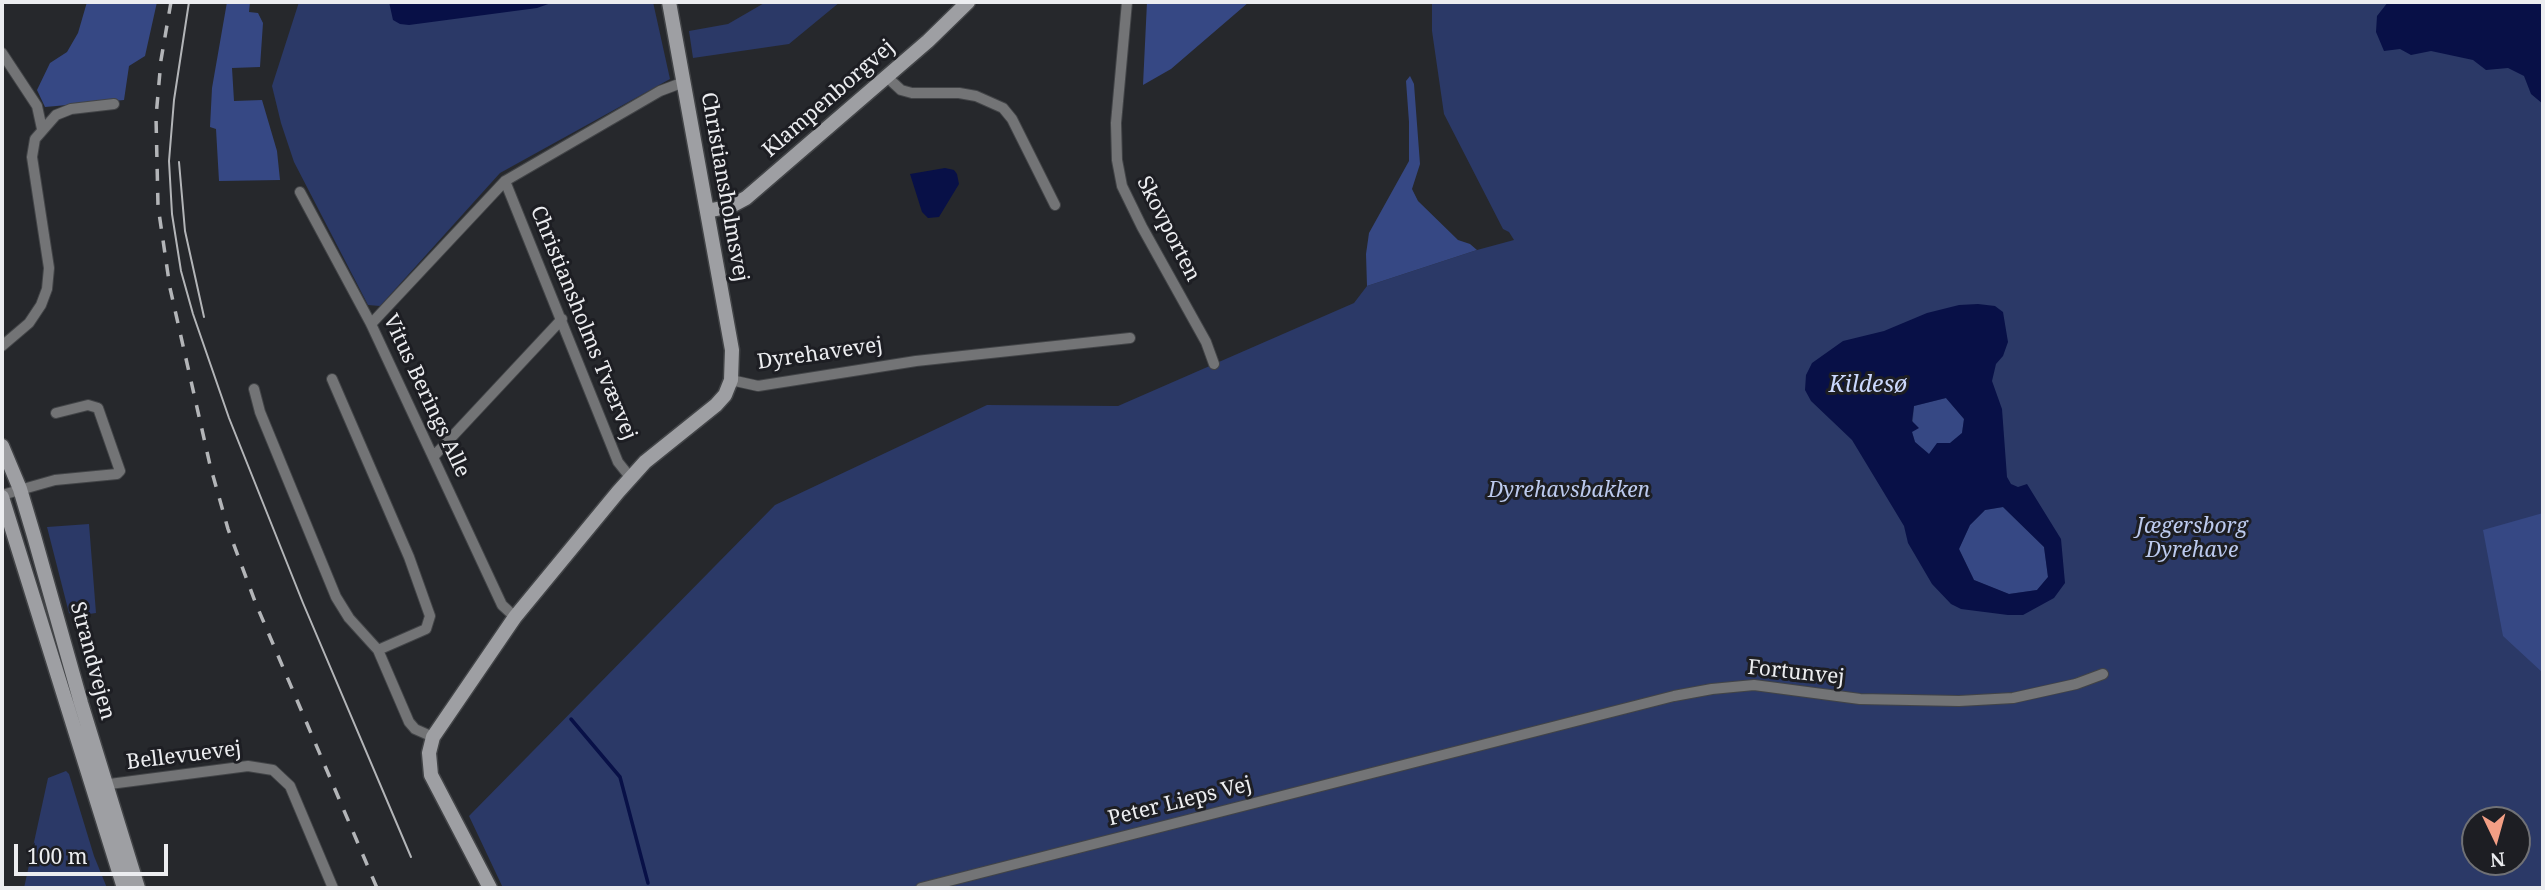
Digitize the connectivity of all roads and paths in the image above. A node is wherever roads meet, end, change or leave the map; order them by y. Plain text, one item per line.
1 (669, 2) edge
2 (968, 2) edge
3 (1127, 2) edge
4 (2, 53) edge
5 (887, 77) junction
6 (684, 82) junction
7 (114, 104) dead end
8 (42, 129) junction
9 (505, 181) junction
10 (300, 192) dead end
11 (1055, 205) dead end
12 (707, 211) junction
13 (562, 319) junction
14 (371, 324) junction
15 (1130, 338) dead end
16 (2, 346) edge
17 (1214, 364) dead end
18 (332, 379) dead end
19 (731, 380) junction
20 (254, 389) dead end
21 (56, 413) dead end
22 (2, 446) edge
23 (434, 456) junction
24 (631, 477) junction
25 (20, 489) junction
26 (2, 496) edge
27 (515, 617) junction
28 (378, 650) junction
29 (2103, 674) dead end
30 (433, 737) junction
31 (1448, 754) joint
32 (98, 786) junction
33 (124, 888) edge
34 (138, 888) edge
35 (333, 888) edge
36 (490, 888) edge
37 (921, 888) edge

1 - 6 street, Christiansholmsvej
2 - 5 street, Klampenborgvej
3 - 17 street, Skovporten
4 - 8 street
5 - 11 street
5 - 12 street, Klampenborgvej
6 - 9 street
6 - 12 street, Christiansholmsvej
7 - 8 street
8 - 16 street
9 - 13 street, Christiansholms Tværvej
9 - 14 street
10 - 14 street, Vitus Berings Alle
12 - 19 street, Christiansholmsvej
13 - 23 street
13 - 24 street, Christiansholms Tværvej
14 - 23 street, Vitus Berings Alle
15 - 19 street, Dyrehavevej
18 - 28 street
19 - 24 street, Dyrehavevej
20 - 28 street
21 - 25 street
22 - 25 street, Strandvejen
23 - 27 street, Vitus Berings Alle
24 - 27 street, Dyrehavevej
25 - 26 street
25 - 32 street, Strandvejen
26 - 32 street, Strandvejen
27 - 30 street, Dyrehavevej
28 - 30 street
29 - 31 street, Fortunvej
30 - 36 street
31 - 37 street, Peter Lieps Vej
32 - 33 street, Strandvejen
32 - 34 street, Strandvejen
32 - 35 street, Bellevuevej

